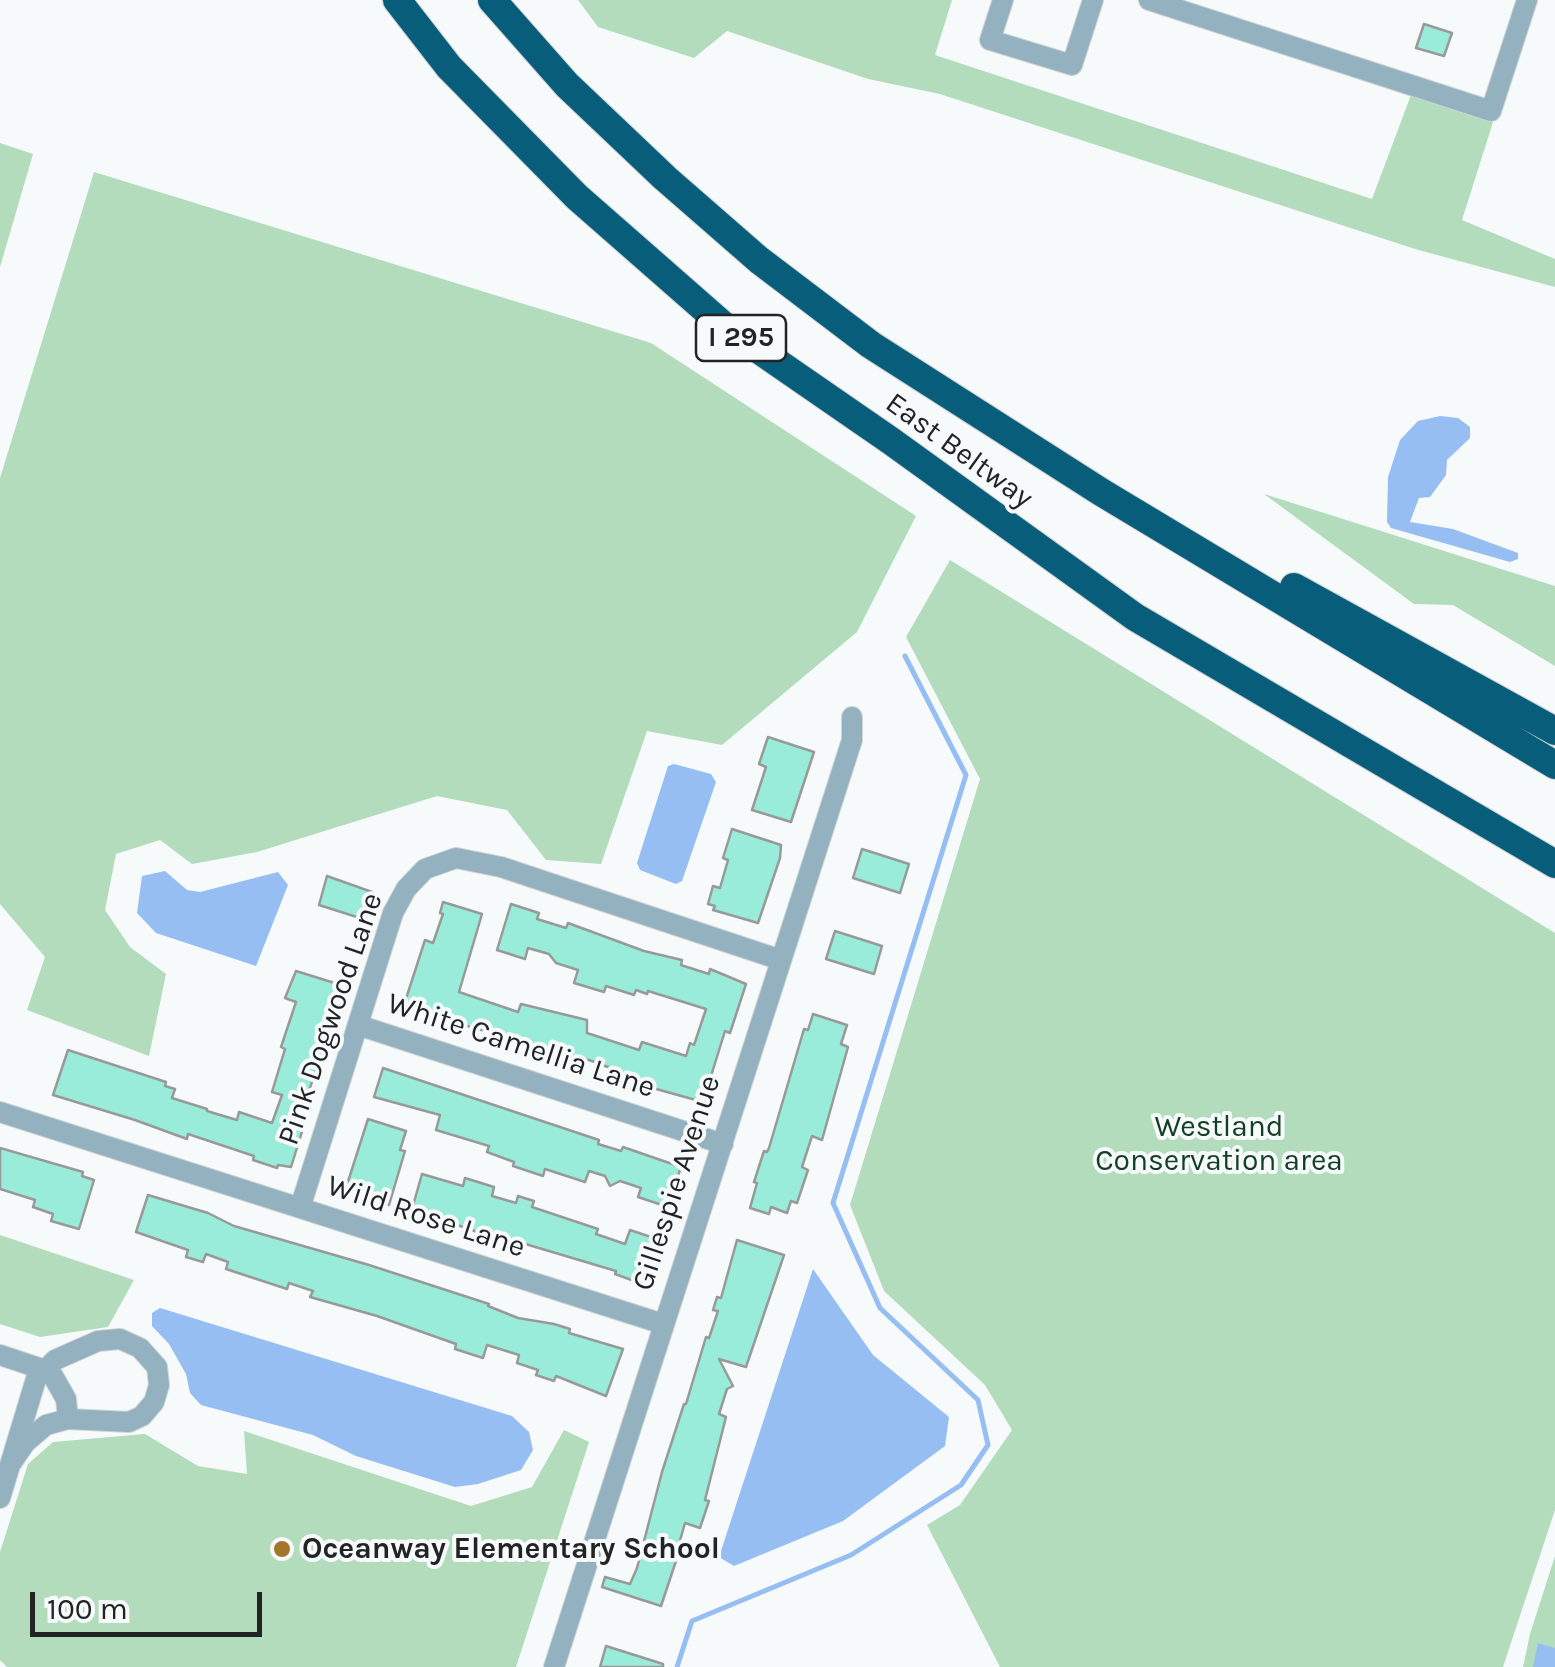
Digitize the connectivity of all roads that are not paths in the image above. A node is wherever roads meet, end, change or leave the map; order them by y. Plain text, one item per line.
1 (398, 0) edge
2 (492, 0) edge
3 (1002, 0) edge
4 (1093, 0) edge
5 (1150, 0) edge
6 (1526, 0) edge
7 (1101, 492) junction
8 (1135, 617) junction
9 (852, 717) dead end
10 (1555, 731) edge
11 (1555, 766) edge
12 (1555, 864) edge
13 (1555, 885) edge
14 (782, 960) junction
15 (358, 1024) junction
16 (0, 1112) edge
17 (723, 1144) junction
18 (300, 1208) junction
19 (663, 1324) junction
20 (0, 1356) edge
21 (45, 1370) junction
22 (68, 1419) junction
23 (12, 1462) junction
24 (0, 1498) edge
25 (554, 1667) edge

1 - 8 highway, East Beltway / I 295
2 - 7 highway, East Beltway / I 295
3 - 4 street
5 - 6 street
7 - 10 highway
7 - 11 highway, East Beltway / I 295
8 - 12 highway, East Beltway / I 295
8 - 13 highway
9 - 14 street, Gillespie Avenue
14 - 15 street, Pink Dogwood Lane
14 - 17 street, Gillespie Avenue
15 - 17 street, White Camellia Lane
15 - 18 street, Pink Dogwood Lane
16 - 18 street, Wild Rose Lane
17 - 19 street, Gillespie Avenue
18 - 19 street, Wild Rose Lane
19 - 25 street, Gillespie Avenue
20 - 21 street
21 - 22 street
21 - 22 street
21 - 23 street
22 - 23 street
23 - 24 street

